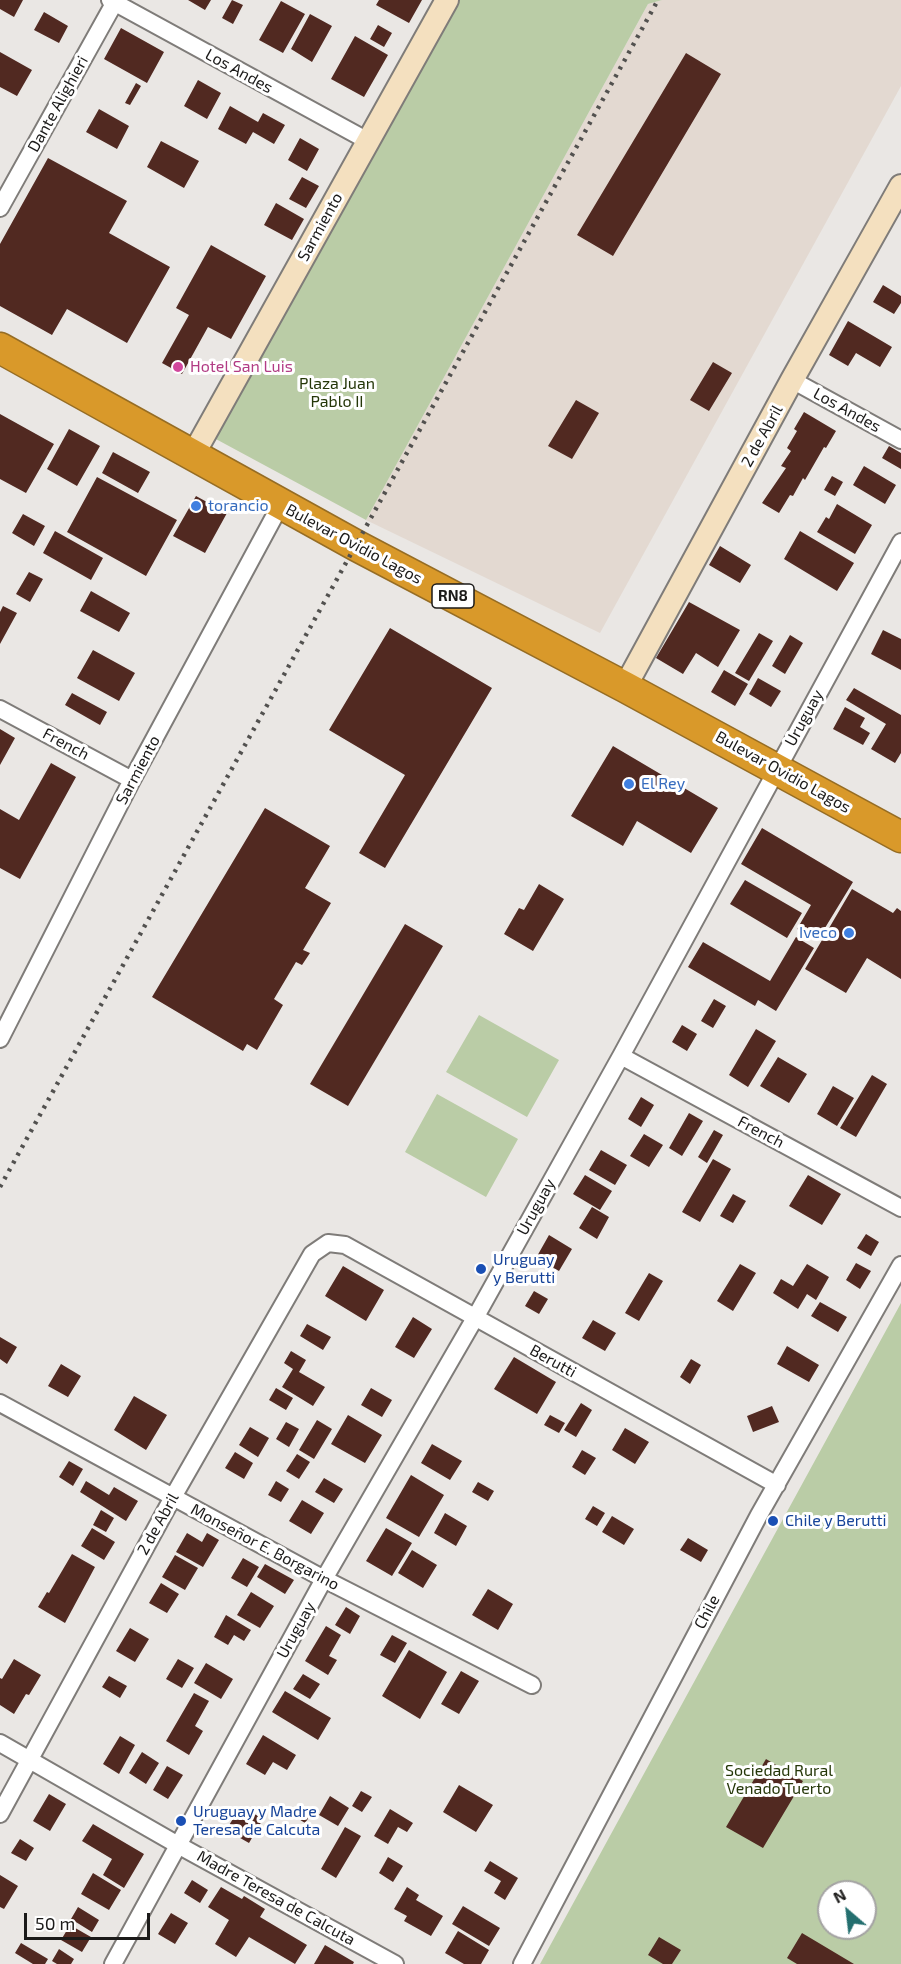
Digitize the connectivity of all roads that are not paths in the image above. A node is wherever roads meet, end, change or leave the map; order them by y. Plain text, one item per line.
1 (447, 0) edge
2 (113, 1) edge
3 (368, 141) junction
4 (901, 186) edge
5 (0, 208) edge
6 (0, 348) edge
7 (792, 380) junction
8 (901, 440) edge
9 (193, 455) junction
10 (281, 504) junction
11 (901, 542) edge
12 (626, 687) junction
13 (0, 709) edge
14 (777, 769) junction
15 (132, 780) junction
16 (901, 837) edge
17 (0, 1040) edge
18 (621, 1056) junction
19 (901, 1208) edge
20 (328, 1243) joint
21 (901, 1265) edge
22 (475, 1318) junction
23 (0, 1403) edge
24 (777, 1485) junction
25 (173, 1497) junction
26 (324, 1579) junction
27 (532, 1685) dead end
28 (0, 1743) edge
29 (30, 1760) junction
30 (0, 1814) edge
31 (178, 1845) junction
32 (113, 1964) edge
33 (395, 1964) edge
34 (522, 1964) edge

1 - 3 main road, Sarmiento
2 - 3 street, Los Andes
2 - 5 street, Dante Alighieri
3 - 9 main road, Sarmiento
4 - 7 main road, 2 de Abril
6 - 9 highway, Bulevar Ovidio Lagos / RN8
7 - 8 street, Los Andes
7 - 12 main road, 2 de Abril
9 - 10 highway, Bulevar Ovidio Lagos / RN8
10 - 12 highway, Bulevar Ovidio Lagos / RN8
10 - 15 street, Sarmiento
11 - 14 street, Uruguay
12 - 14 highway, Bulevar Ovidio Lagos / RN8
13 - 15 street, French
14 - 16 highway, Bulevar Ovidio Lagos / RN8
14 - 18 street, Uruguay
15 - 17 street, Sarmiento
18 - 19 street, French
18 - 22 street, Uruguay
20 - 22 street, Berutti
20 - 25 street, 2 de Abril
21 - 24 street, Chile
22 - 24 street, Berutti
22 - 26 street, Uruguay
23 - 25 street, Monseñor E. Borgarino
24 - 34 street, Chile
25 - 26 street, Monseñor E. Borgarino
25 - 29 street, 2 de Abril
26 - 27 street, Monseñor E. Borgarino
26 - 31 street, Uruguay
28 - 29 street, Madre Teresa de Calcuta
29 - 30 street, 2 de Abril
29 - 31 street, Madre Teresa de Calcuta
31 - 32 street, Uruguay
31 - 33 street, Madre Teresa de Calcuta

